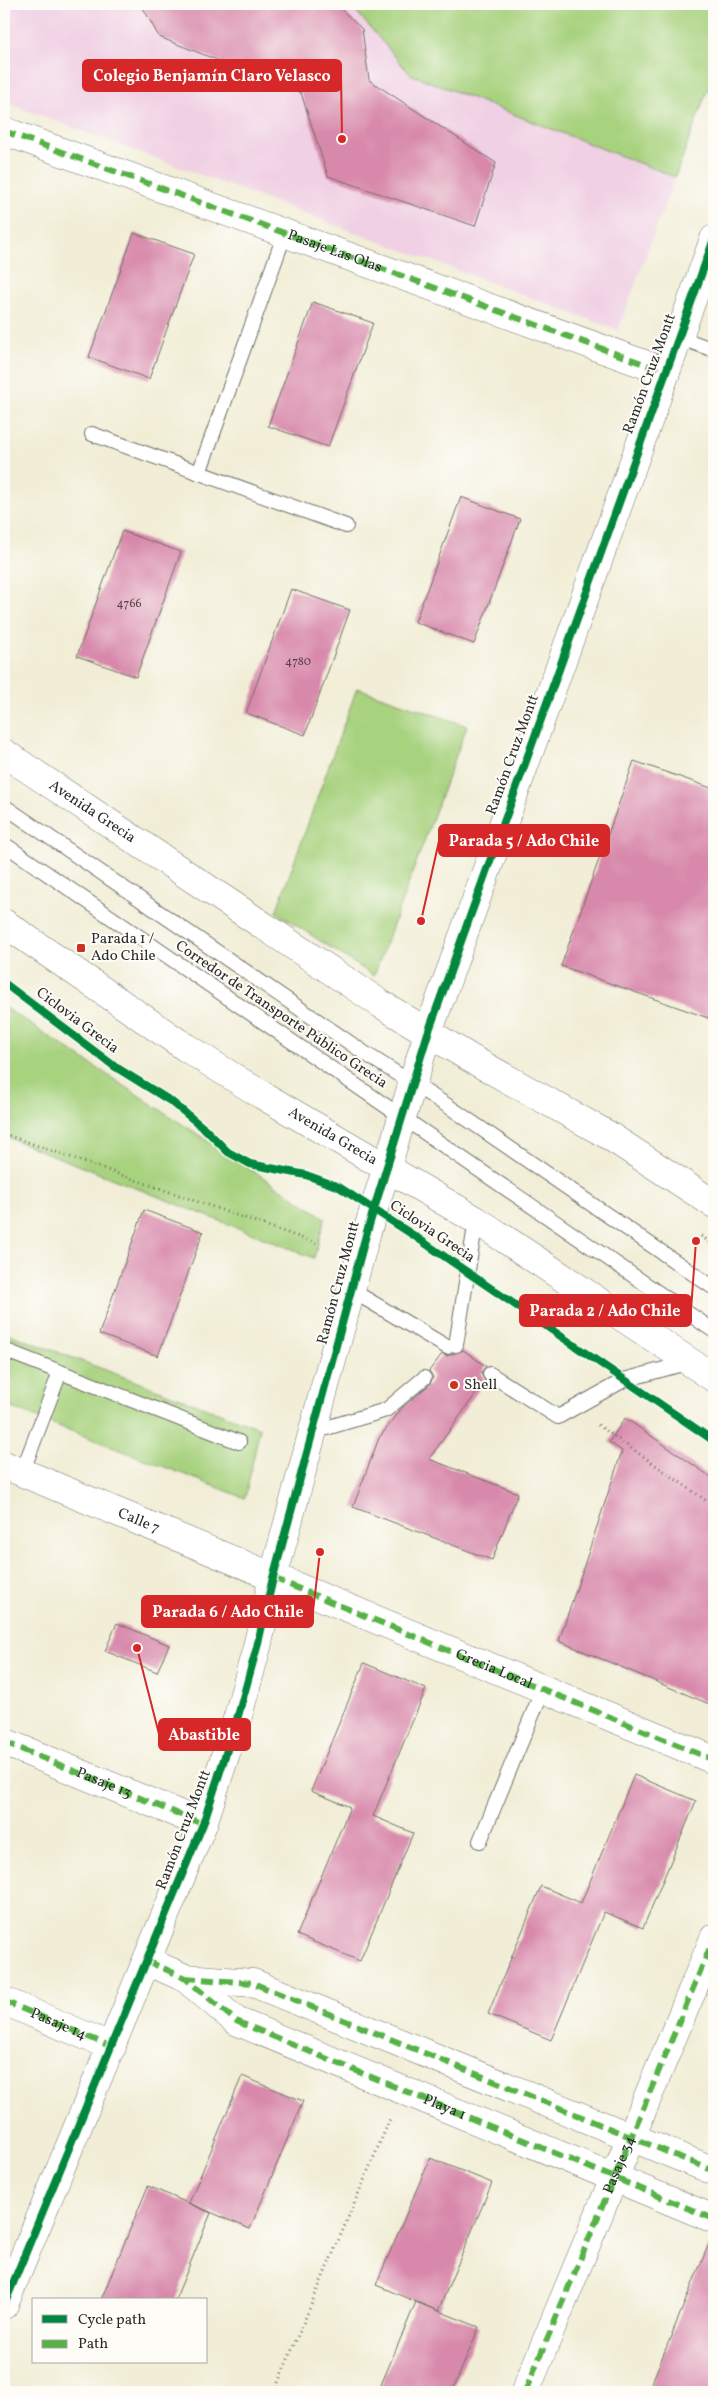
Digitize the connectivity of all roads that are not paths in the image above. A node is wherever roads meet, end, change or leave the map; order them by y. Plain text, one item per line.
1 (4, 131) edge
2 (285, 233) junction
3 (714, 239) edge
4 (678, 337) junction
5 (714, 350) edge
6 (666, 372) junction
7 (92, 434) dead end
8 (199, 473) junction
9 (346, 526) dead end
10 (4, 753) edge
11 (4, 806) edge
12 (4, 844) edge
13 (4, 923) edge
14 (428, 1033) junction
15 (412, 1083) junction
16 (402, 1116) junction
17 (386, 1166) junction
18 (714, 1204) edge
19 (476, 1220) junction
20 (714, 1288) edge
21 (351, 1290) junction
22 (714, 1331) edge
23 (4, 1350) edge
24 (691, 1362) junction
25 (60, 1372) junction
26 (490, 1374) dead end
27 (424, 1378) dead end
28 (714, 1378) edge
29 (313, 1432) junction
30 (239, 1442) dead end
31 (13, 1469) edge
32 (273, 1578) junction
33 (542, 1689) junction
34 (4, 1742) edge
35 (714, 1760) edge
36 (203, 1824) junction
37 (480, 1841) dead end
38 (714, 1938) edge
39 (147, 1960) junction
40 (185, 1978) junction
41 (4, 2001) edge
42 (112, 2046) junction
43 (631, 2137) junction
44 (714, 2171) edge
45 (614, 2177) junction
46 (714, 2218) edge
47 (4, 2305) edge
48 (525, 2392) edge

1 - 2 street, Pasaje Las Olas
2 - 6 street, Pasaje Las Olas
2 - 8 lane
3 - 4 street, Ramón Cruz Montt
4 - 5 lane
4 - 6 street, Ramón Cruz Montt
6 - 14 street, Ramón Cruz Montt
7 - 8 lane
8 - 9 lane
10 - 14 street, Avenida Grecia
11 - 15 lane, Corredor de Transporte Público Grecia
12 - 16 lane, Corredor de Transporte Público Grecia
13 - 17 street, Avenida Grecia
14 - 15 street, Ramón Cruz Montt
14 - 18 street, Avenida Grecia
15 - 16 street, Ramón Cruz Montt
15 - 20 lane, Corredor de Transporte Público Grecia
16 - 17 street, Ramón Cruz Montt
16 - 22 lane, Corredor de Transporte Público Grecia
17 - 19 street, Avenida Grecia
17 - 21 street, Ramón Cruz Montt
19 - 21 lane
19 - 24 street, Avenida Grecia
21 - 29 street, Ramón Cruz Montt
23 - 25 lane
24 - 26 lane
24 - 28 street, Avenida Grecia
25 - 30 lane
25 - 31 lane
27 - 29 lane
29 - 32 street, Ramón Cruz Montt
31 - 32 street, Calle 7
32 - 33 street, Grecia Local
32 - 36 street, Ramón Cruz Montt
33 - 35 street, Grecia Local
33 - 37 lane
34 - 36 street, Pasaje 13
36 - 39 street, Ramón Cruz Montt
38 - 43 street, Pasaje 34
39 - 40 street, Playa 1
39 - 42 street, Ramón Cruz Montt
40 - 43 street, Playa 1
40 - 45 street, Playa 1
41 - 42 street, Pasaje 14
42 - 47 street, Ramón Cruz Montt
43 - 44 street, Playa 1
43 - 45 street, Pasaje 34
45 - 46 street, Playa 1
45 - 48 street, Pasaje 34

